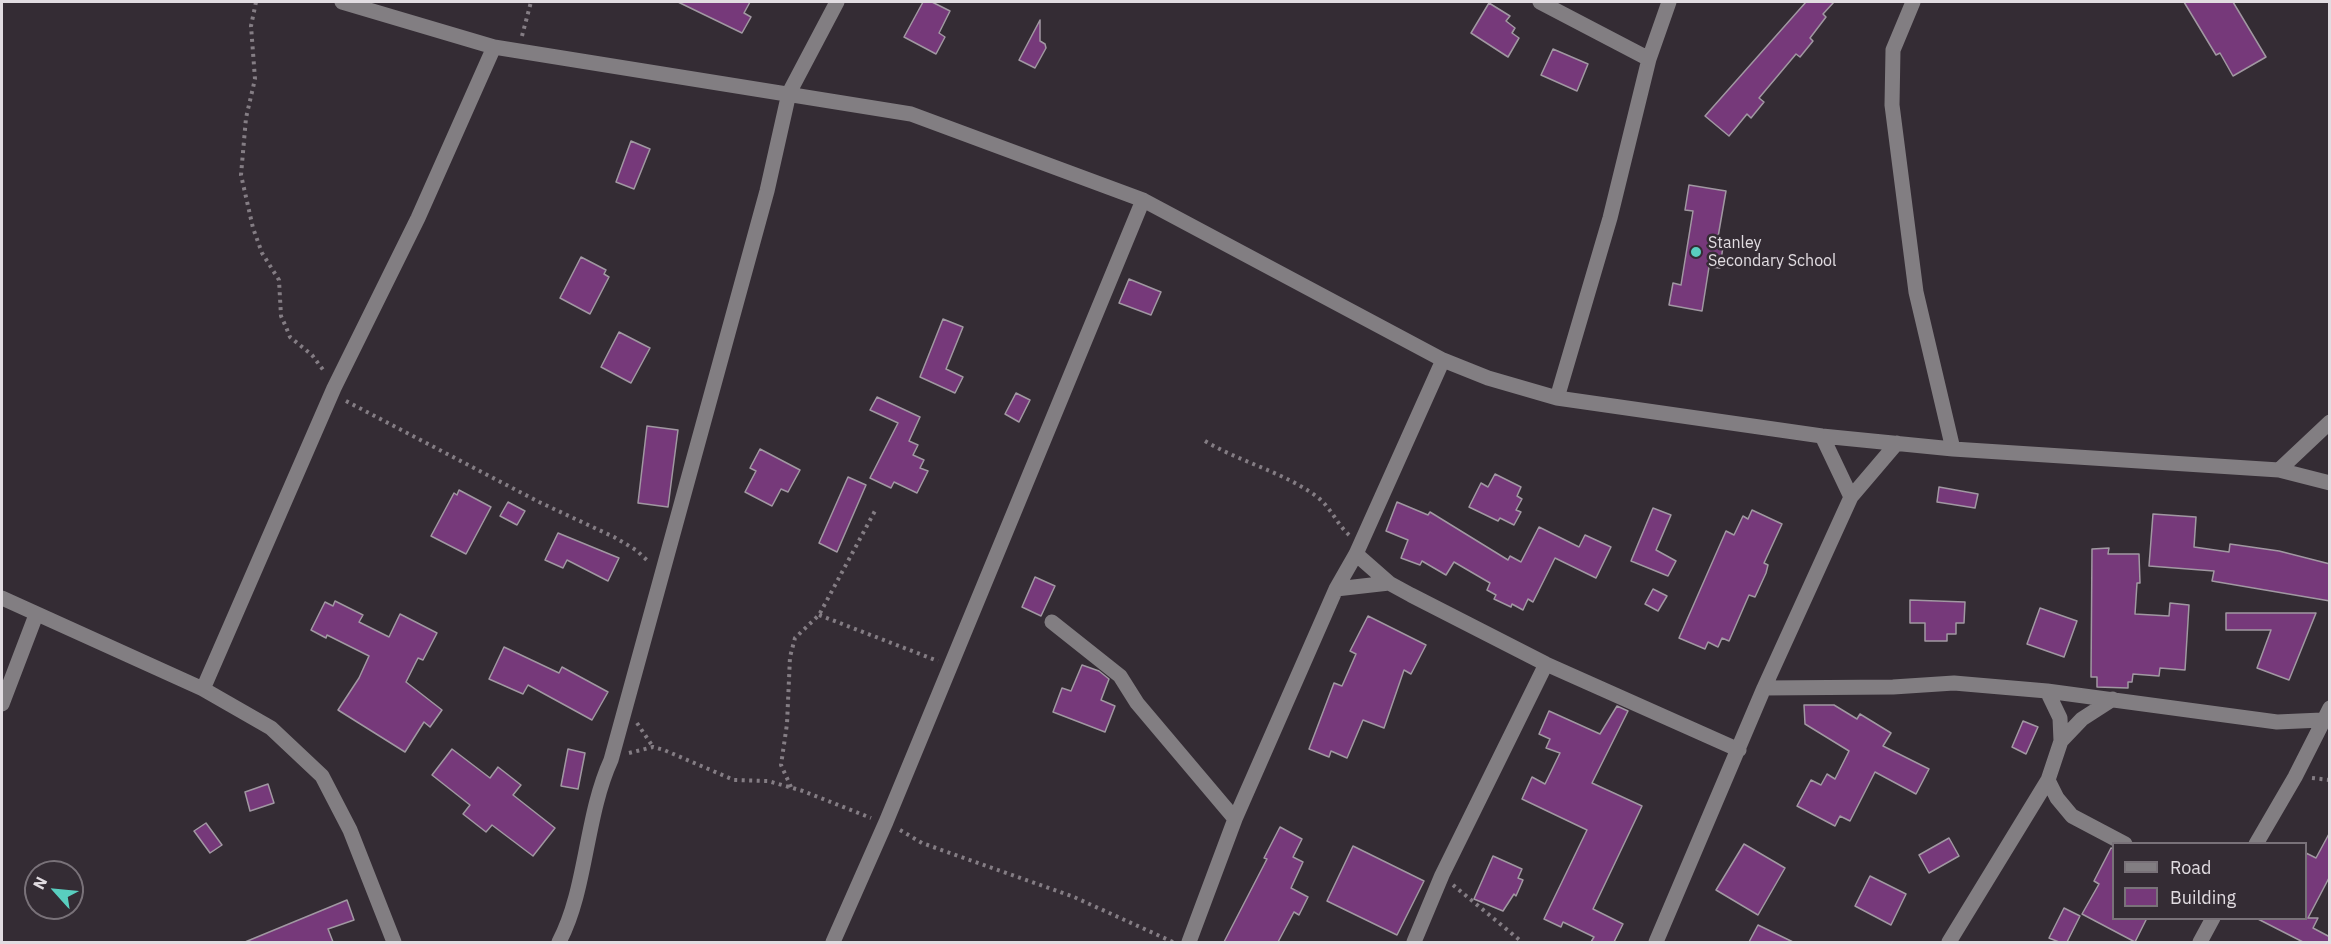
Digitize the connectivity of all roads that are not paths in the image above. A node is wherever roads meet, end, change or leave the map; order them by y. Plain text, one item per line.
1 (342, 2) edge
2 (837, 2) edge
3 (1540, 2) edge
4 (1669, 2) edge
5 (1913, 2) edge
6 (494, 47) junction
7 (1648, 59) junction
8 (789, 93) junction
9 (1143, 200) junction
10 (1443, 360) junction
11 (1557, 398) junction
12 (2330, 422) edge
13 (1822, 436) junction
14 (1898, 443) junction
15 (1953, 449) junction
16 (2279, 470) junction
17 (2330, 483) edge
18 (1851, 497) junction
19 (1358, 550) junction
20 (1389, 583) junction
21 (1336, 589) junction
22 (2, 598) edge
23 (36, 615) junction
24 (1052, 622) dead end
25 (1546, 664) junction
26 (1764, 688) junction
27 (203, 689) junction
28 (2047, 691) junction
29 (2113, 699) junction
30 (2, 704) edge
31 (2326, 714) edge
32 (2061, 741) junction
33 (1739, 750) junction
34 (2048, 780) junction
35 (1234, 819) junction
36 (2123, 842) edge
37 (2257, 842) edge
38 (2212, 920) edge
39 (394, 942) edge
40 (559, 942) edge
41 (832, 942) edge
42 (1189, 942) edge
43 (1414, 942) edge
44 (1656, 942) edge
45 (1949, 942) edge
46 (2200, 942) edge

1 - 6 street
2 - 8 street
3 - 7 street
4 - 7 street
5 - 15 street
6 - 8 street
6 - 27 street
7 - 11 street
8 - 9 street
8 - 40 street
9 - 10 street
9 - 41 street
10 - 11 street
10 - 19 street
11 - 13 street
12 - 16 street
13 - 14 street
13 - 18 street
14 - 15 street
14 - 18 street
15 - 16 street
16 - 17 street
18 - 26 street
19 - 20 street
19 - 21 street
20 - 21 street
20 - 25 street
21 - 35 street
22 - 23 street
23 - 27 street
23 - 30 street
24 - 35 street
25 - 33 street
25 - 43 street
26 - 28 street
26 - 33 street
27 - 39 street
28 - 29 street
28 - 32 street
29 - 31 street
29 - 32 street
31 - 37 street
32 - 34 street
33 - 44 street
34 - 36 street
34 - 45 street
35 - 42 street
38 - 46 street

